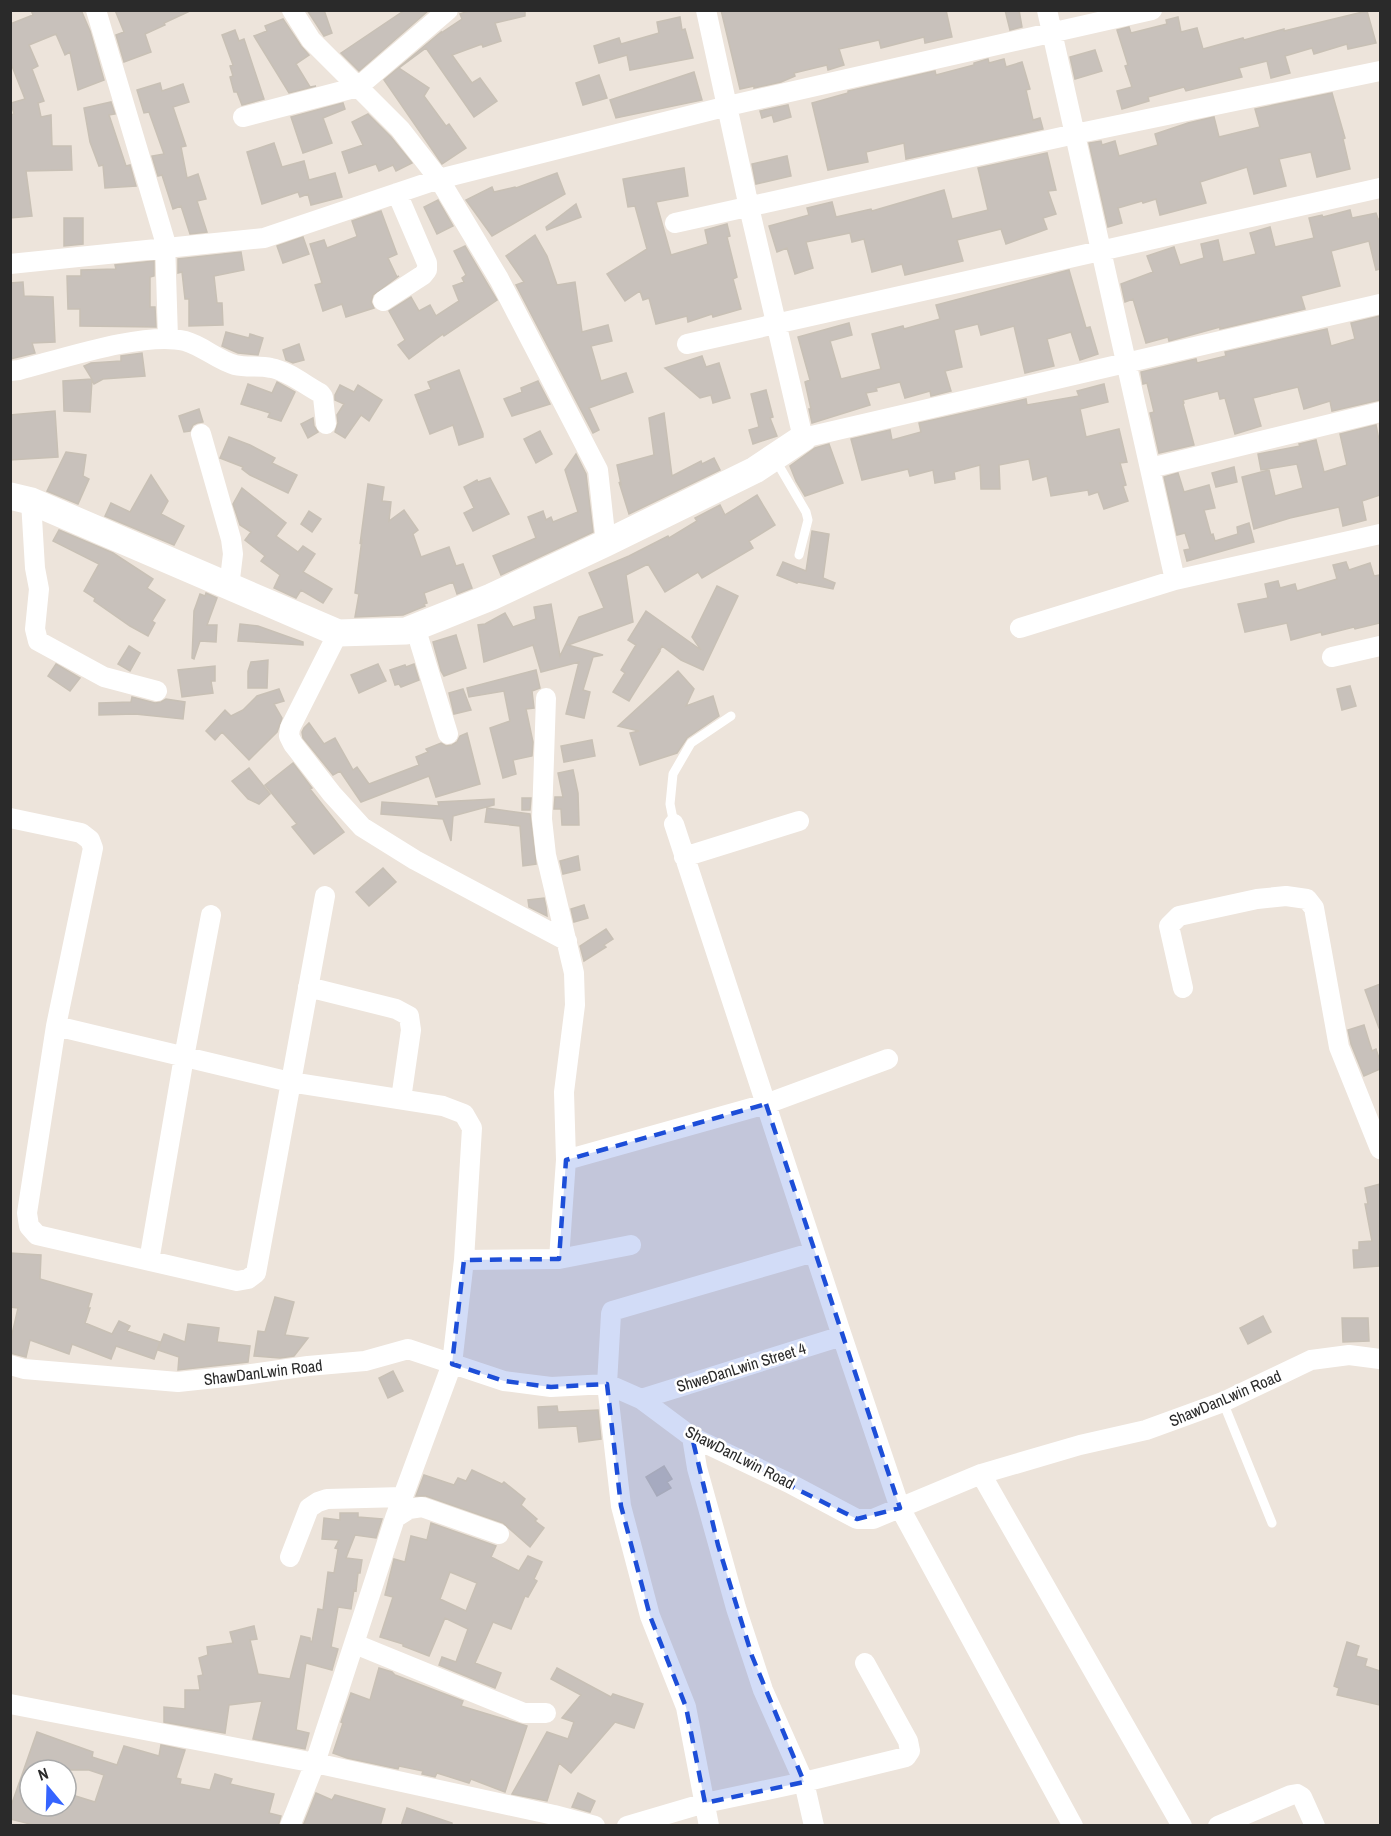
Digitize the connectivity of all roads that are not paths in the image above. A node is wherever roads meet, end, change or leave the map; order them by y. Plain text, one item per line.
1 (96, 10) edge
2 (292, 10) edge
3 (448, 10) edge
4 (706, 10) edge
5 (1047, 10) edge
6 (1152, 10) edge
7 (1052, 34) junction
8 (1380, 71) edge
9 (358, 87) junction
10 (728, 106) junction
11 (243, 117) dead end
12 (1075, 134) junction
13 (439, 179) junction
14 (1380, 188) edge
15 (397, 193) junction
16 (749, 207) junction
17 (675, 223) dead end
18 (165, 249) junction
19 (1101, 251) junction
20 (10, 264) edge
21 (383, 301) dead end
22 (1380, 304) edge
23 (778, 324) junction
24 (168, 338) junction
25 (687, 344) dead end
26 (1126, 362) junction
27 (10, 371) edge
28 (1380, 412) edge
29 (326, 424) dead end
30 (201, 434) dead end
31 (804, 438) junction
32 (774, 457) junction
33 (1150, 468) junction
34 (21, 498) edge
35 (1380, 534) edge
36 (606, 543) junction
37 (798, 555) dead end
38 (1175, 580) junction
39 (229, 587) junction
40 (415, 627) junction
41 (1020, 628) dead end
42 (338, 633) junction
43 (1380, 646) edge
44 (1332, 657) dead end
45 (157, 691) dead end
46 (546, 698) dead end
47 (731, 716) dead end
48 (448, 734) dead end
49 (10, 818) edge
50 (799, 821) dead end
51 (674, 824) joint
52 (684, 857) junction
53 (325, 896) dead end
54 (211, 915) dead end
55 (567, 941) junction
56 (308, 987) junction
57 (1184, 988) dead end
58 (56, 1026) junction
59 (184, 1057) junction
60 (888, 1059) dead end
61 (290, 1082) junction
62 (400, 1099) junction
63 (766, 1104) junction
64 (1380, 1149) edge
65 (566, 1160) junction
66 (631, 1245) dead end
67 (814, 1252) junction
68 (559, 1259) junction
69 (464, 1260) junction
70 (149, 1261) junction
71 (842, 1336) junction
72 (1380, 1359) edge
73 (452, 1364) junction
74 (10, 1365) edge
75 (607, 1384) junction
76 (641, 1399) junction
77 (1223, 1402) junction
78 (693, 1437) junction
79 (981, 1474) junction
80 (403, 1497) junction
81 (900, 1508) junction
82 (395, 1518) junction
83 (1272, 1523) dead end
84 (499, 1534) dead end
85 (290, 1557) dead end
86 (355, 1644) junction
87 (865, 1663) dead end
88 (10, 1704) edge
89 (546, 1713) dead end
90 (315, 1763) junction
91 (804, 1782) junction
92 (705, 1803) junction
93 (290, 1826) edge
94 (595, 1826) edge
95 (627, 1826) edge
96 (710, 1826) edge
97 (814, 1826) edge
98 (1073, 1826) edge
99 (1182, 1826) edge
100 (1218, 1826) edge
101 (1315, 1826) edge

1 - 18 street
2 - 9 street
3 - 9 street
4 - 10 street
5 - 7 street
6 - 7 street
7 - 10 street
7 - 12 street
8 - 12 street
9 - 11 street
9 - 13 street
10 - 13 street
10 - 16 street
12 - 16 street
12 - 19 street
13 - 15 street
13 - 36 street
14 - 19 street
15 - 18 street
15 - 21 street
16 - 17 street
16 - 23 street
18 - 20 street
18 - 24 street
19 - 23 street
19 - 26 street
22 - 26 street
23 - 25 street
23 - 31 street
24 - 27 street
24 - 29 street
26 - 31 street
26 - 33 street
28 - 33 street
30 - 39 street
31 - 32 street
32 - 36 street
32 - 37 lane
33 - 38 street
34 - 39 street
34 - 45 street
35 - 38 street
36 - 40 street
38 - 41 street
39 - 42 street
40 - 42 street
40 - 48 street
42 - 55 street
43 - 44 street
46 - 55 street
47 - 51 lane
49 - 58 street
50 - 52 street
51 - 52 street
52 - 63 street
53 - 56 street
54 - 59 street
55 - 65 street
56 - 61 street
56 - 62 street
57 - 64 street
58 - 59 street
58 - 70 street
59 - 61 street
59 - 70 street
60 - 63 street
61 - 62 street
61 - 70 street
62 - 69 street
63 - 65 street
63 - 67 street
65 - 68 street
66 - 68 street
67 - 71 street
67 - 75 street
68 - 69 street
69 - 73 street
71 - 76 street, ShweDanLwin Street 4
71 - 81 street
72 - 77 street, ShawDanLwin Road
73 - 74 street, ShawDanLwin Road
73 - 75 street, ShawDanLwin Road
73 - 80 street
75 - 76 street, ShawDanLwin Road
75 - 92 street
76 - 78 street, ShawDanLwin Road
77 - 79 street, ShawDanLwin Road
77 - 83 lane
78 - 81 street, ShawDanLwin Road
78 - 91 street
79 - 81 street, ShawDanLwin Road
79 - 99 street
80 - 82 street
80 - 85 street
81 - 98 street
82 - 84 street
82 - 86 street
86 - 89 street
86 - 90 street
87 - 91 street
88 - 90 street
90 - 93 street
90 - 94 street
91 - 92 street
91 - 97 street
92 - 95 street
92 - 96 street
100 - 101 street

